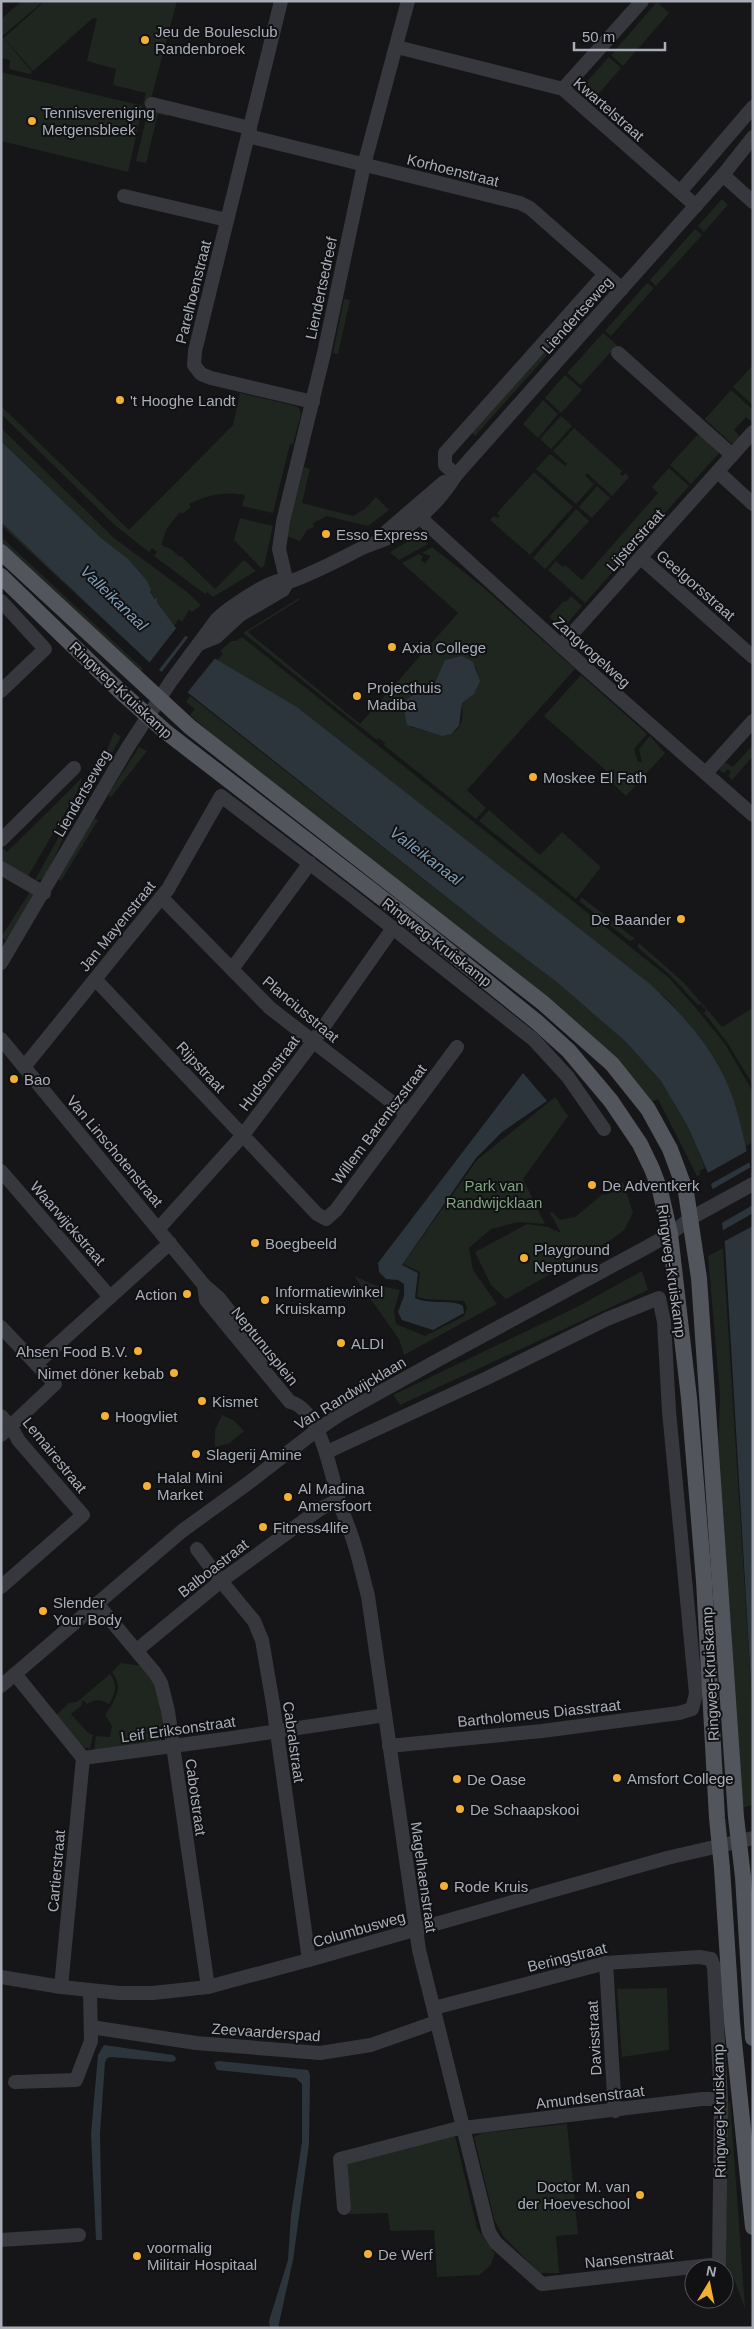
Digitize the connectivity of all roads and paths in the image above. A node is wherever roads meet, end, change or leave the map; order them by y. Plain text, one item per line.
1 (281, 1) edge
2 (408, 1) edge
3 (642, 1) edge
4 (397, 46) junction
5 (563, 89) junction
6 (152, 104) dead end
7 (753, 107) edge
8 (249, 132) junction
9 (753, 137) edge
10 (753, 152) edge
11 (364, 165) junction
12 (723, 175) junction
13 (680, 192) junction
14 (124, 196) dead end
15 (753, 202) edge
16 (696, 206) junction
17 (227, 220) junction
18 (605, 274) junction
19 (622, 289) junction
20 (618, 353) dead end
21 (313, 402) junction
22 (753, 432) edge
23 (732, 455) junction
24 (718, 472) junction
25 (456, 475) junction
26 (753, 504) edge
27 (418, 513) junction
28 (1, 552) edge
29 (641, 558) junction
30 (1, 576) edge
31 (287, 583) junction
32 (1, 601) edge
33 (561, 646) junction
34 (753, 657) edge
35 (1, 691) edge
36 (160, 698) junction
37 (148, 716) junction
38 (753, 721) edge
39 (74, 768) dead end
40 (706, 773) junction
41 (221, 796) joint
42 (753, 815) edge
43 (1, 840) edge
44 (310, 863) junction
45 (1, 868) edge
46 (44, 893) junction
47 (161, 897) junction
48 (393, 928) junction
49 (1, 963) edge
50 (232, 969) junction
51 (95, 979) junction
52 (1, 1039) edge
53 (313, 1042) junction
54 (457, 1047) dead end
55 (24, 1066) junction
56 (407, 1114) junction
57 (604, 1129) dead end
58 (243, 1135) junction
59 (1, 1171) edge
60 (753, 1184) edge
61 (691, 1218) junction
62 (326, 1219) joint
63 (159, 1228) junction
64 (670, 1234) junction
65 (170, 1243) junction
66 (110, 1297) junction
67 (214, 1301) joint
68 (1, 1327) edge
69 (36, 1364) junction
70 (1, 1416) edge
71 (316, 1430) junction
72 (6, 1431) edge
73 (327, 1452) junction
74 (338, 1500) junction
75 (197, 1549) dead end
76 (220, 1581) junction
77 (1, 1587) edge
78 (98, 1605) junction
79 (137, 1650) junction
80 (15, 1674) junction
81 (1, 1686) edge
82 (692, 1709) joint
83 (384, 1715) junction
84 (276, 1730) junction
85 (172, 1746) junction
86 (389, 1746) junction
87 (82, 1758) junction
88 (745, 1839) edge
89 (720, 1845) junction
90 (415, 1930) junction
91 (711, 1959) joint
92 (309, 1960) junction
93 (606, 1963) junction
94 (1, 1977) edge
95 (208, 1987) junction
96 (61, 1988) junction
97 (90, 1991) junction
98 (435, 2015) junction
99 (90, 2027) junction
100 (753, 2038) edge
101 (15, 2082) dead end
102 (721, 2099) junction
103 (615, 2110) junction
104 (464, 2128) junction
105 (344, 2208) dead end
106 (753, 2227) edge
107 (79, 2235) dead end
108 (1, 2240) edge
109 (719, 2259) edge
110 (684, 2268) edge
111 (542, 2284) joint

1 - 8 street, Parelhoenstraat
2 - 4 street, Liendertsedreef
3 - 5 street
4 - 5 street, Kwartelstraat
4 - 11 street, Liendertsedreef
5 - 13 street, Kwartelstraat
6 - 8 street
7 - 13 street
8 - 11 street, Korhoenstraat
8 - 17 street, Parelhoenstraat
9 - 12 street, Liendertseweg
10 - 12 street, Liendertseweg
11 - 18 street, Korhoenstraat
11 - 21 street, Liendertsedreef
12 - 15 street
12 - 16 street, Liendertseweg
13 - 16 street, Kwartelstraat
14 - 17 street
16 - 19 street, Liendertseweg
17 - 21 street, Parelhoenstraat
18 - 19 street, Korhoenstraat
18 - 25 street, Liendertseweg
19 - 25 street, Liendertseweg
20 - 23 street
21 - 31 street, Liendertsedreef
22 - 23 street, Lijsterstraat
23 - 24 street, Lijsterstraat
24 - 26 street
24 - 29 street, Lijsterstraat
25 - 27 street, Liendertseweg
27 - 31 street, Liendertseweg
27 - 33 street, Zangvogelweg
28 - 36 main road, Ringweg-Kruiskamp
29 - 33 street, Lijsterstraat
29 - 34 street, Geelgorsstraat
30 - 37 main road, Ringweg-Kruiskamp
31 - 36 street, Liendertseweg
32 - 35 street, Ringweg-Kruiskamp
33 - 40 street, Zangvogelweg
36 - 37 street, Liendertseweg
36 - 61 main road, Ringweg-Kruiskamp
37 - 46 street, Liendertseweg
37 - 64 main road, Ringweg-Kruiskamp
38 - 40 street
39 - 43 street, Liendertseweg
40 - 42 street, Zangvogelweg
41 - 44 street, Ringweg-Kruiskamp
41 - 47 street, Jan Mayenstraat
44 - 48 street, Ringweg-Kruiskamp
44 - 50 street
45 - 46 street
46 - 49 street, Liendertseweg
47 - 50 street, Planciusstraat
47 - 51 street, Jan Mayenstraat
48 - 53 street, Hudsonstraat
48 - 57 street, Ringweg-Kruiskamp
50 - 53 street, Planciusstraat
51 - 55 street, Jan Mayenstraat
51 - 58 street, Rijpstraat
52 - 55 street, Van Linschotenstraat
53 - 56 street, Planciusstraat
53 - 58 street, Hudsonstraat
54 - 56 street, Willem Barentszstraat
55 - 63 street, Van Linschotenstraat
56 - 62 street, Willem Barentszstraat
58 - 62 street, Rijpstraat
58 - 63 street, Hudsonstraat
59 - 66 street, Waarwijckstraat
60 - 61 street, Van Randwijcklaan
61 - 64 street, Van Randwijcklaan
61 - 88 main road, Ringweg-Kruiskamp
63 - 65 street, Van Linschotenstraat
64 - 71 street, Van Randwijcklaan
64 - 89 main road, Ringweg-Kruiskamp
65 - 66 street
65 - 67 street, Van Linschotenstraat
66 - 69 street
67 - 71 street, Neptunusplein
68 - 69 street
69 - 72 street
70 - 72 street, Lemairestraat
71 - 73 street, Neptunusplein
71 - 78 street, Van Randwijcklaan
72 - 77 street, Lemairestraat
73 - 74 street, Magelhaenstraat
73 - 82 street, Ringweg-Kruiskamp
74 - 76 street, Balboastraat
74 - 83 street, Magelhaenstraat
75 - 76 street, Cabralstraat
76 - 79 street, Balboastraat
76 - 84 street, Cabralstraat
78 - 79 street, Cabotstraat
78 - 80 street, Van Randwijcklaan
79 - 85 street, Cabotstraat
80 - 81 street, Van Randwijcklaan
80 - 87 street
82 - 86 street, Bartholomeus Diasstraat
83 - 84 street, Leif Eriksonstraat
83 - 86 street, Magelhaenstraat
84 - 85 street, Leif Eriksonstraat
84 - 92 street, Cabralstraat
85 - 87 street, Leif Eriksonstraat
85 - 95 street, Cabotstraat
86 - 90 street, Magelhaenstraat
87 - 96 street, Cartierstraat
88 - 89 street, Columbusweg
88 - 100 main road, Ringweg-Kruiskamp
89 - 90 street, Columbusweg
89 - 106 main road, Ringweg-Kruiskamp
90 - 92 street, Columbusweg
90 - 98 street, Magelhaenstraat
91 - 93 street, Beringstraat
91 - 102 street, Ringweg-Kruiskamp
92 - 95 street, Columbusweg
93 - 98 street, Beringstraat
93 - 103 street, Davisstraat
94 - 96 street, Columbusweg
95 - 97 street, Columbusweg
96 - 97 street, Columbusweg
97 - 99 street
98 - 99 street, Zeevaarderspad
98 - 104 street, Magelhaenstraat
99 - 101 street
102 - 103 street, Amundsenstraat
102 - 109 street, Ringweg-Kruiskamp
103 - 104 street, Amundsenstraat
104 - 105 street, Amundsenstraat
104 - 111 street, Magelhaenstraat
107 - 108 street
110 - 111 street, Nansenstraat

